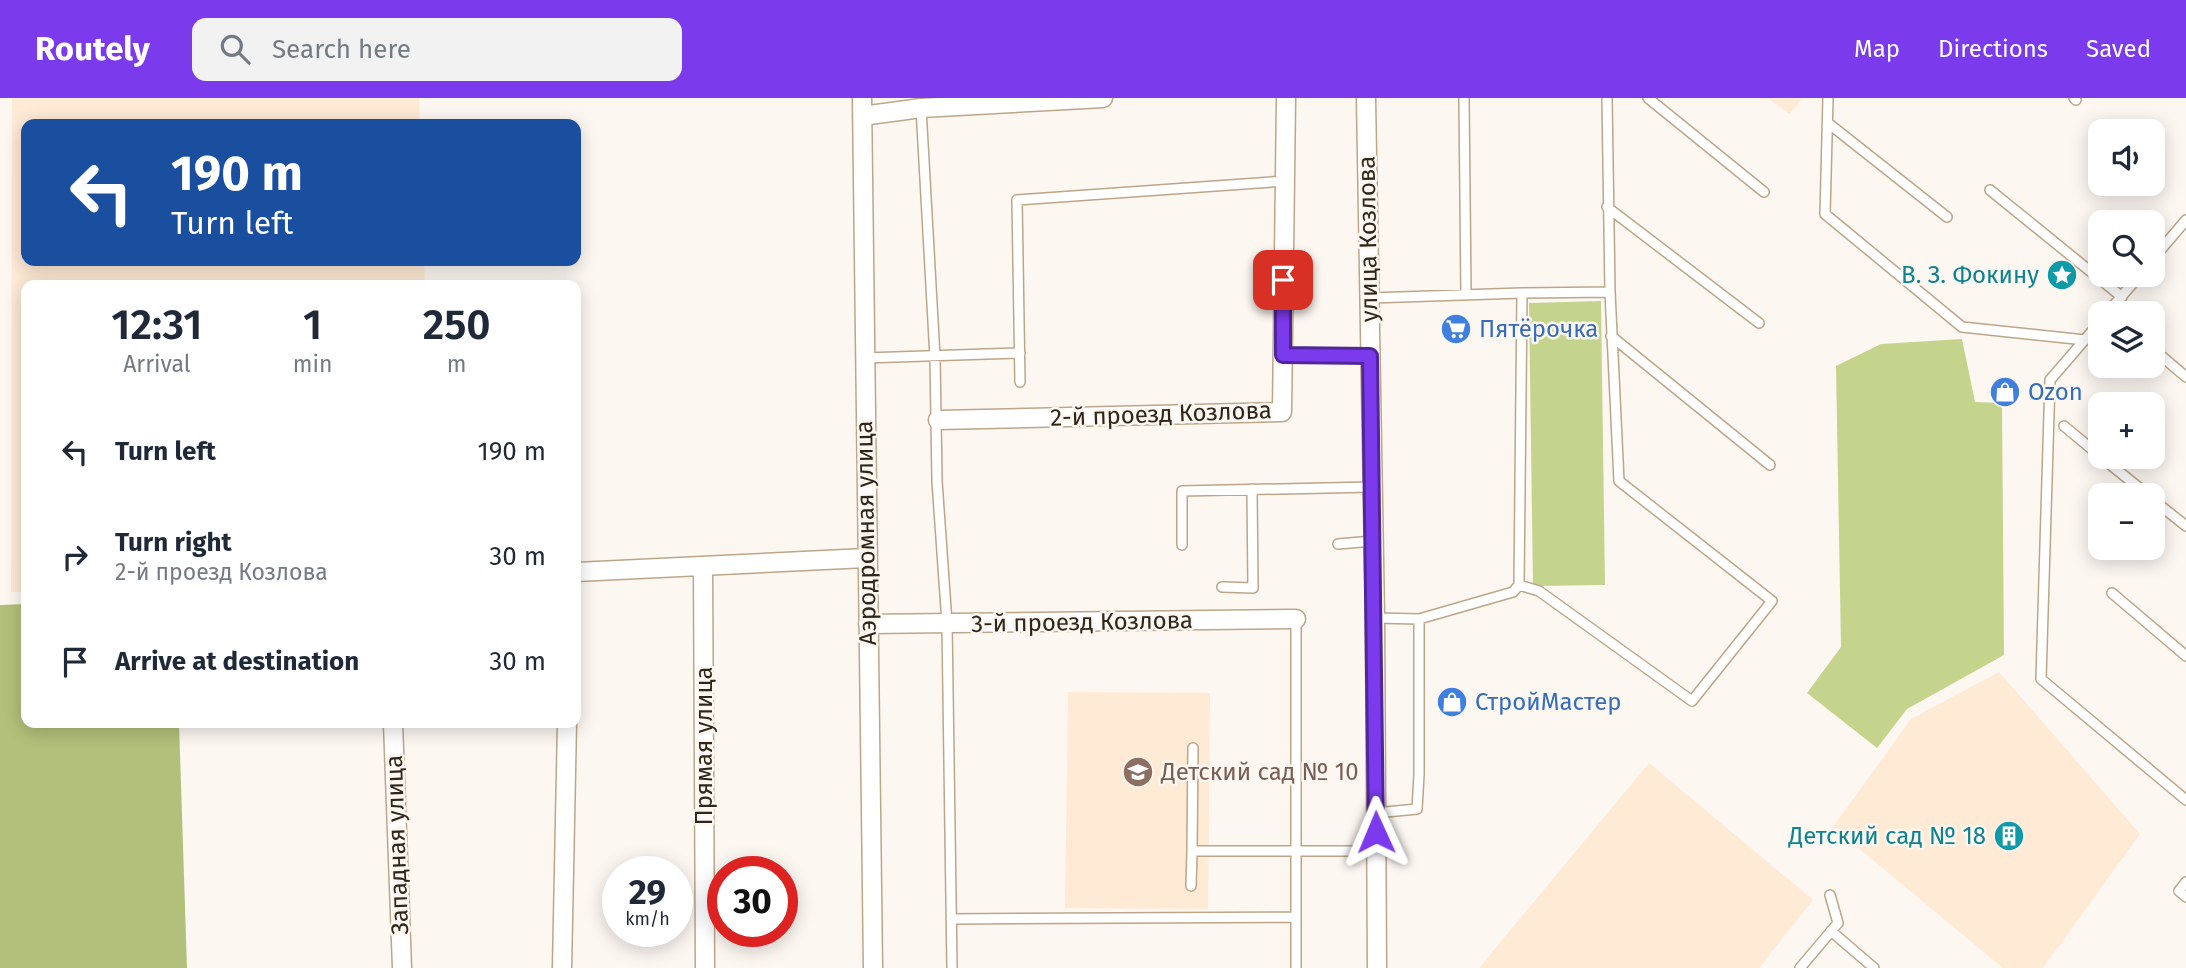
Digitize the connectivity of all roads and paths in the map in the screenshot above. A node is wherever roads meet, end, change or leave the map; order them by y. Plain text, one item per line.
1 (1103, 98) edge
2 (1286, 98) edge
3 (1366, 98) edge
4 (1464, 98) edge
5 (1606, 98) edge
6 (1647, 98) edge
7 (1828, 98) edge
8 (862, 107) edge
9 (921, 108) junction
10 (1828, 123) junction
11 (1284, 181) junction
12 (1990, 190) dead end
13 (1764, 192) dead end
14 (1607, 207) junction
15 (1947, 217) dead end
16 (2186, 220) edge
17 (2165, 245) edge
18 (2130, 287) edge
19 (1610, 292) junction
20 (1522, 293) junction
21 (1466, 295) junction
22 (2122, 297) junction
23 (1370, 298) junction
24 (2118, 301) edge
25 (1759, 323) dead end
26 (1611, 336) junction
27 (2088, 336) edge
28 (2085, 340) junction
29 (1020, 353) junction
30 (1283, 355) junction
31 (1370, 356) junction
32 (935, 357) junction
33 (864, 358) junction
34 (2165, 359) edge
35 (2186, 377) edge
36 (1020, 382) dead end
37 (938, 420) junction
38 (2064, 426) dead end
39 (2088, 445) edge
40 (1770, 465) dead end
41 (2117, 469) edge
42 (2134, 483) edge
43 (1372, 487) junction
44 (1252, 489) junction
45 (2165, 509) edge
46 (2186, 526) edge
47 (1373, 541) junction
48 (1338, 544) dead end
49 (1182, 545) dead end
50 (866, 558) junction
51 (703, 566) junction
52 (581, 572) edge
53 (1519, 585) junction
54 (1222, 587) dead end
55 (2112, 593) dead end
56 (1375, 618) junction
57 (1296, 619) joint
58 (1419, 619) junction
59 (947, 623) junction
60 (868, 624) junction
61 (2186, 656) edge
62 (393, 728) edge
63 (567, 728) edge
64 (1193, 748) dead end
65 (2186, 800) edge
66 (1376, 813) junction
67 (1192, 851) junction
68 (1376, 851) junction
69 (1294, 852) junction
70 (2186, 882) edge
71 (1191, 887) dead end
72 (1829, 895) dead end
73 (2186, 897) edge
74 (1296, 917) junction
75 (951, 919) junction
76 (1831, 931) junction
77 (402, 968) edge
78 (562, 968) edge
79 (705, 968) edge
80 (873, 968) edge
81 (952, 968) edge
82 (1296, 968) edge
83 (1377, 968) edge
84 (1800, 968) edge
85 (1874, 968) edge

1 - 9 street
2 - 11 street, 2-й проезд Козлова
3 - 23 street, улица Козлова
4 - 21 lane
5 - 14 lane
6 - 13 lane
7 - 10 lane
8 - 9 street
8 - 33 street, Аэродромная улица
9 - 32 lane
10 - 15 lane
10 - 28 lane
11 - 29 lane
11 - 30 street, 2-й проезд Козлова
12 - 22 lane
14 - 19 lane
14 - 25 lane
16 - 17 lane
18 - 22 lane
19 - 20 lane
19 - 26 lane
20 - 21 lane
20 - 53 lane
21 - 23 lane
22 - 24 lane
23 - 31 street, улица Козлова
26 - 40 lane
26 - 53 lane
27 - 28 lane
28 - 65 lane
29 - 32 lane
29 - 36 lane
30 - 31 lane
30 - 37 street, 2-й проезд Козлова
31 - 43 street, улица Козлова
32 - 33 lane
32 - 37 lane
33 - 50 street, Аэродромная улица
34 - 35 lane
37 - 59 lane
38 - 39 lane
41 - 42 lane
43 - 44 lane
43 - 47 street, улица Козлова
44 - 49 lane
44 - 54 lane
45 - 46 lane
47 - 48 lane
47 - 56 street, улица Козлова
50 - 51 street
50 - 60 street, Аэродромная улица
51 - 52 street
51 - 79 street, Прямая улица
53 - 58 lane
55 - 61 lane
56 - 58 lane
56 - 66 street, улица Козлова
57 - 59 street, 3-й проезд Козлова
57 - 69 lane
58 - 66 lane
59 - 60 street, 3-й проезд Козлова
59 - 75 lane
60 - 80 street, Аэродромная улица
62 - 77 street, Западная улица
63 - 78 street
64 - 67 lane
66 - 68 street, улица Козлова
67 - 69 lane
67 - 71 lane
68 - 69 lane
68 - 83 street, улица Козлова
69 - 74 lane
70 - 73 lane
72 - 76 lane
74 - 75 lane
74 - 82 lane
75 - 81 lane
76 - 84 lane
76 - 85 lane

